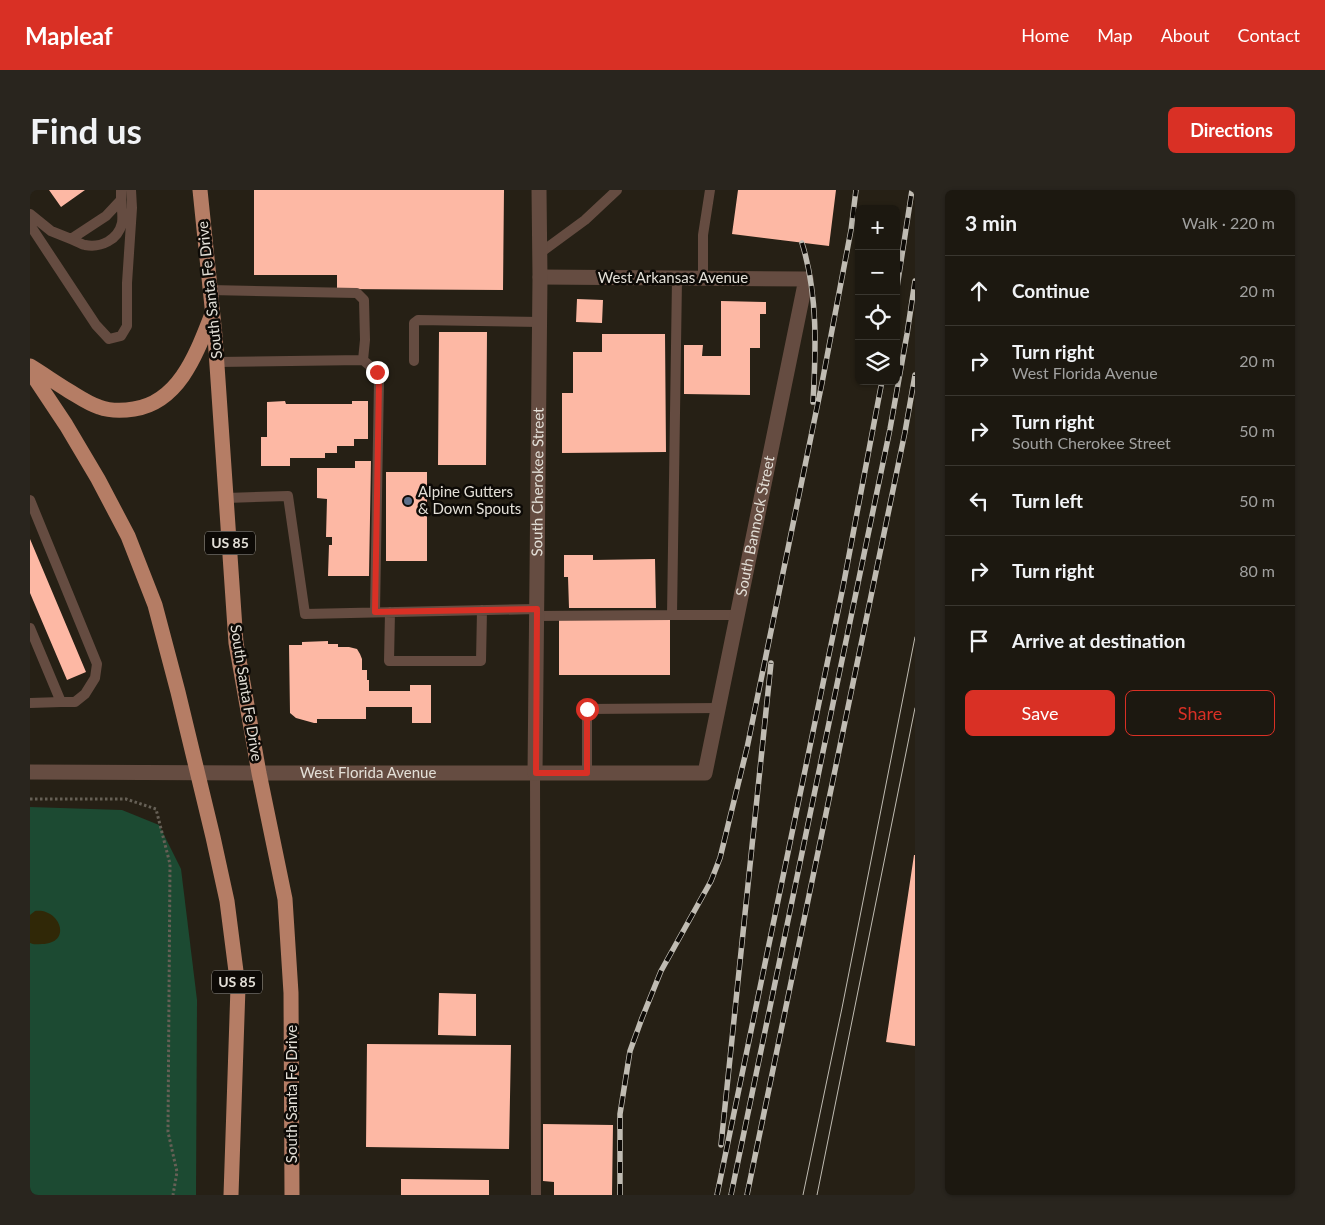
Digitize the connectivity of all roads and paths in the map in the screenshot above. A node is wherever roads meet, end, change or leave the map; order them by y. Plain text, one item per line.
1 (131, 190) edge
2 (200, 190) edge
3 (538, 190) edge
4 (616, 190) edge
5 (710, 190) edge
6 (121, 195) edge
7 (30, 214) edge
8 (30, 225) edge
9 (71, 239) junction
10 (540, 252) junction
11 (540, 277) junction
12 (677, 278) junction
13 (703, 278) junction
14 (806, 279) joint
15 (210, 290) junction
16 (213, 312) junction
17 (540, 322) junction
18 (363, 360) junction
19 (414, 360) dead end
20 (217, 362) junction
21 (30, 366) edge
22 (30, 371) edge
23 (226, 498) junction
24 (30, 500) edge
25 (482, 610) junction
26 (375, 612) junction
27 (390, 612) junction
28 (537, 612) junction
29 (672, 615) junction
30 (738, 615) junction
31 (30, 628) edge
32 (30, 702) edge
33 (61, 702) junction
34 (719, 708) junction
35 (30, 772) edge
36 (197, 773) junction
37 (259, 773) junction
38 (536, 773) junction
39 (587, 773) junction
40 (705, 773) joint
41 (30, 799) edge
42 (173, 1195) edge
43 (231, 1195) edge
44 (292, 1195) edge
45 (536, 1195) edge

1 - 8 lane
2 - 15 highway, South Santa Fe Drive / US 85
3 - 10 street, South Cherokee Street
4 - 10 lane
5 - 13 lane
6 - 9 lane
6 - 9 lane
7 - 9 lane
10 - 11 street, South Cherokee Street
11 - 12 street, West Arkansas Avenue
11 - 17 street, South Cherokee Street
12 - 13 street, West Arkansas Avenue
12 - 29 lane
13 - 14 street, West Arkansas Avenue
14 - 30 street, South Bannock Street
15 - 16 highway, South Santa Fe Drive / US 85
15 - 18 lane
16 - 20 highway, South Santa Fe Drive / US 85
16 - 21 highway
17 - 19 lane
17 - 28 street, South Cherokee Street
18 - 20 lane
18 - 26 lane
20 - 23 highway, South Santa Fe Drive / US 85
22 - 36 highway, US 85
23 - 26 lane
23 - 37 highway, South Santa Fe Drive / US 85
24 - 33 lane
25 - 27 lane
25 - 27 lane
25 - 28 lane
26 - 27 lane
28 - 29 lane
28 - 38 street, South Cherokee Street
29 - 30 lane
30 - 34 street, South Bannock Street
31 - 33 lane
32 - 33 lane
34 - 39 lane
34 - 40 street, South Bannock Street
35 - 36 street, West Florida Avenue
36 - 37 street, West Florida Avenue
36 - 43 highway, US 85
37 - 38 street, West Florida Avenue
37 - 44 highway, South Santa Fe Drive / US 85
38 - 39 street, West Florida Avenue
38 - 45 lane
39 - 40 street, West Florida Avenue
41 - 42 path

